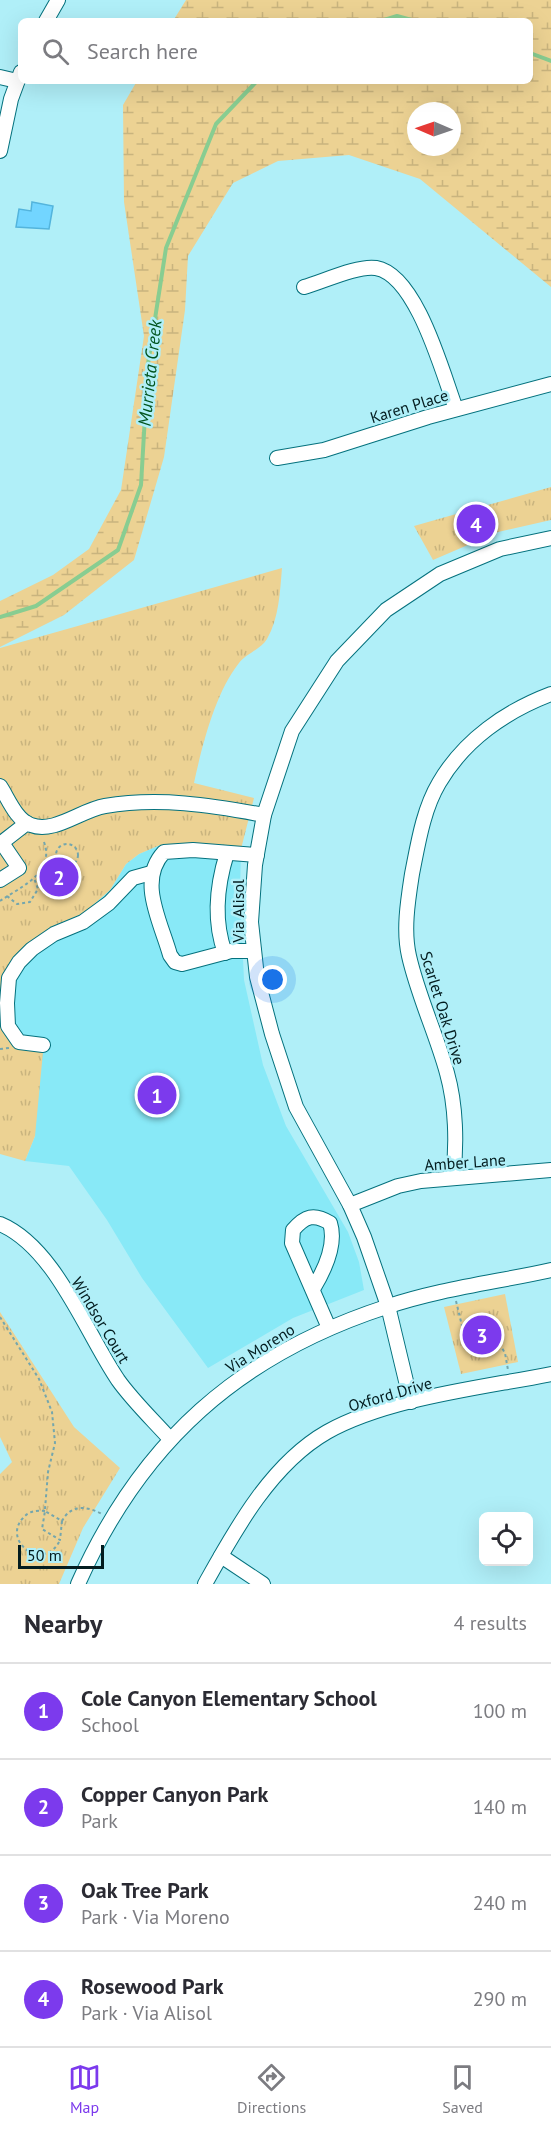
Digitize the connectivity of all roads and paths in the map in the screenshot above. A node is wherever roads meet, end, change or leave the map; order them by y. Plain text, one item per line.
1 (58, 0) edge
2 (48, 18) edge
3 (0, 76) edge
4 (18, 76) edge
5 (18, 79) edge
6 (0, 151) edge
7 (304, 288) dead end
8 (551, 384) edge
9 (456, 409) junction
10 (277, 458) dead end
11 (551, 538) edge
12 (551, 694) edge
13 (0, 786) edge
14 (264, 815) junction
15 (27, 823) junction
16 (44, 842) dead end
17 (1, 843) edge
18 (227, 852) junction
19 (48, 855) junction
20 (56, 855) junction
21 (257, 855) junction
22 (151, 873) junction
23 (34, 878) junction
24 (0, 880) edge
25 (7, 896) junction
26 (0, 901) edge
27 (254, 951) junction
28 (225, 953) junction
29 (43, 1046) dead end
30 (10, 1048) dead end
31 (0, 1049) edge
32 (551, 1170) edge
33 (453, 1177) junction
34 (350, 1205) junction
35 (0, 1224) edge
36 (551, 1270) edge
37 (313, 1289) junction
38 (454, 1291) junction
39 (388, 1306) junction
40 (0, 1317) edge
41 (329, 1328) junction
42 (551, 1374) edge
43 (510, 1382) junction
44 (411, 1402) junction
45 (170, 1439) junction
46 (45, 1510) junction
47 (110, 1518) junction
48 (62, 1521) junction
49 (60, 1540) junction
50 (221, 1556) junction
51 (78, 1584) edge
52 (205, 1584) edge
53 (263, 1584) edge

1 - 2 street
3 - 4 street
5 - 6 street
7 - 9 street
8 - 9 street, Karen Place
9 - 10 street, Karen Place
11 - 14 street, Via Alisol
12 - 33 street, Scarlet Oak Drive
13 - 15 street
14 - 15 street
14 - 21 street, Via Alisol
15 - 17 street
16 - 19 path
17 - 24 street
18 - 21 street
18 - 22 street
18 - 28 street
19 - 20 path
19 - 23 path
20 - 20 path
21 - 27 street, Via Alisol
22 - 28 street
22 - 29 street
23 - 25 path
23 - 25 path
25 - 26 path
27 - 28 street
27 - 34 street, Via Alisol
30 - 31 path
32 - 33 street, Amber Lane
33 - 34 street, Amber Lane
34 - 39 street, Via Alisol
35 - 45 street, Windsor Court
36 - 38 street, Via Moreno
37 - 37 street
37 - 41 street
38 - 39 street, Via Moreno
38 - 43 path
39 - 41 street, Via Moreno
39 - 44 street, Via Alisol
40 - 46 path
41 - 45 street, Via Moreno
42 - 43 street, Oxford Drive
43 - 44 street, Oxford Drive
44 - 50 street, Oxford Drive
45 - 47 street, Via Moreno
46 - 48 path
46 - 49 path
46 - 49 path
47 - 48 path
47 - 51 street, Via Moreno
48 - 49 path
50 - 52 street, Oxford Drive
50 - 53 street

